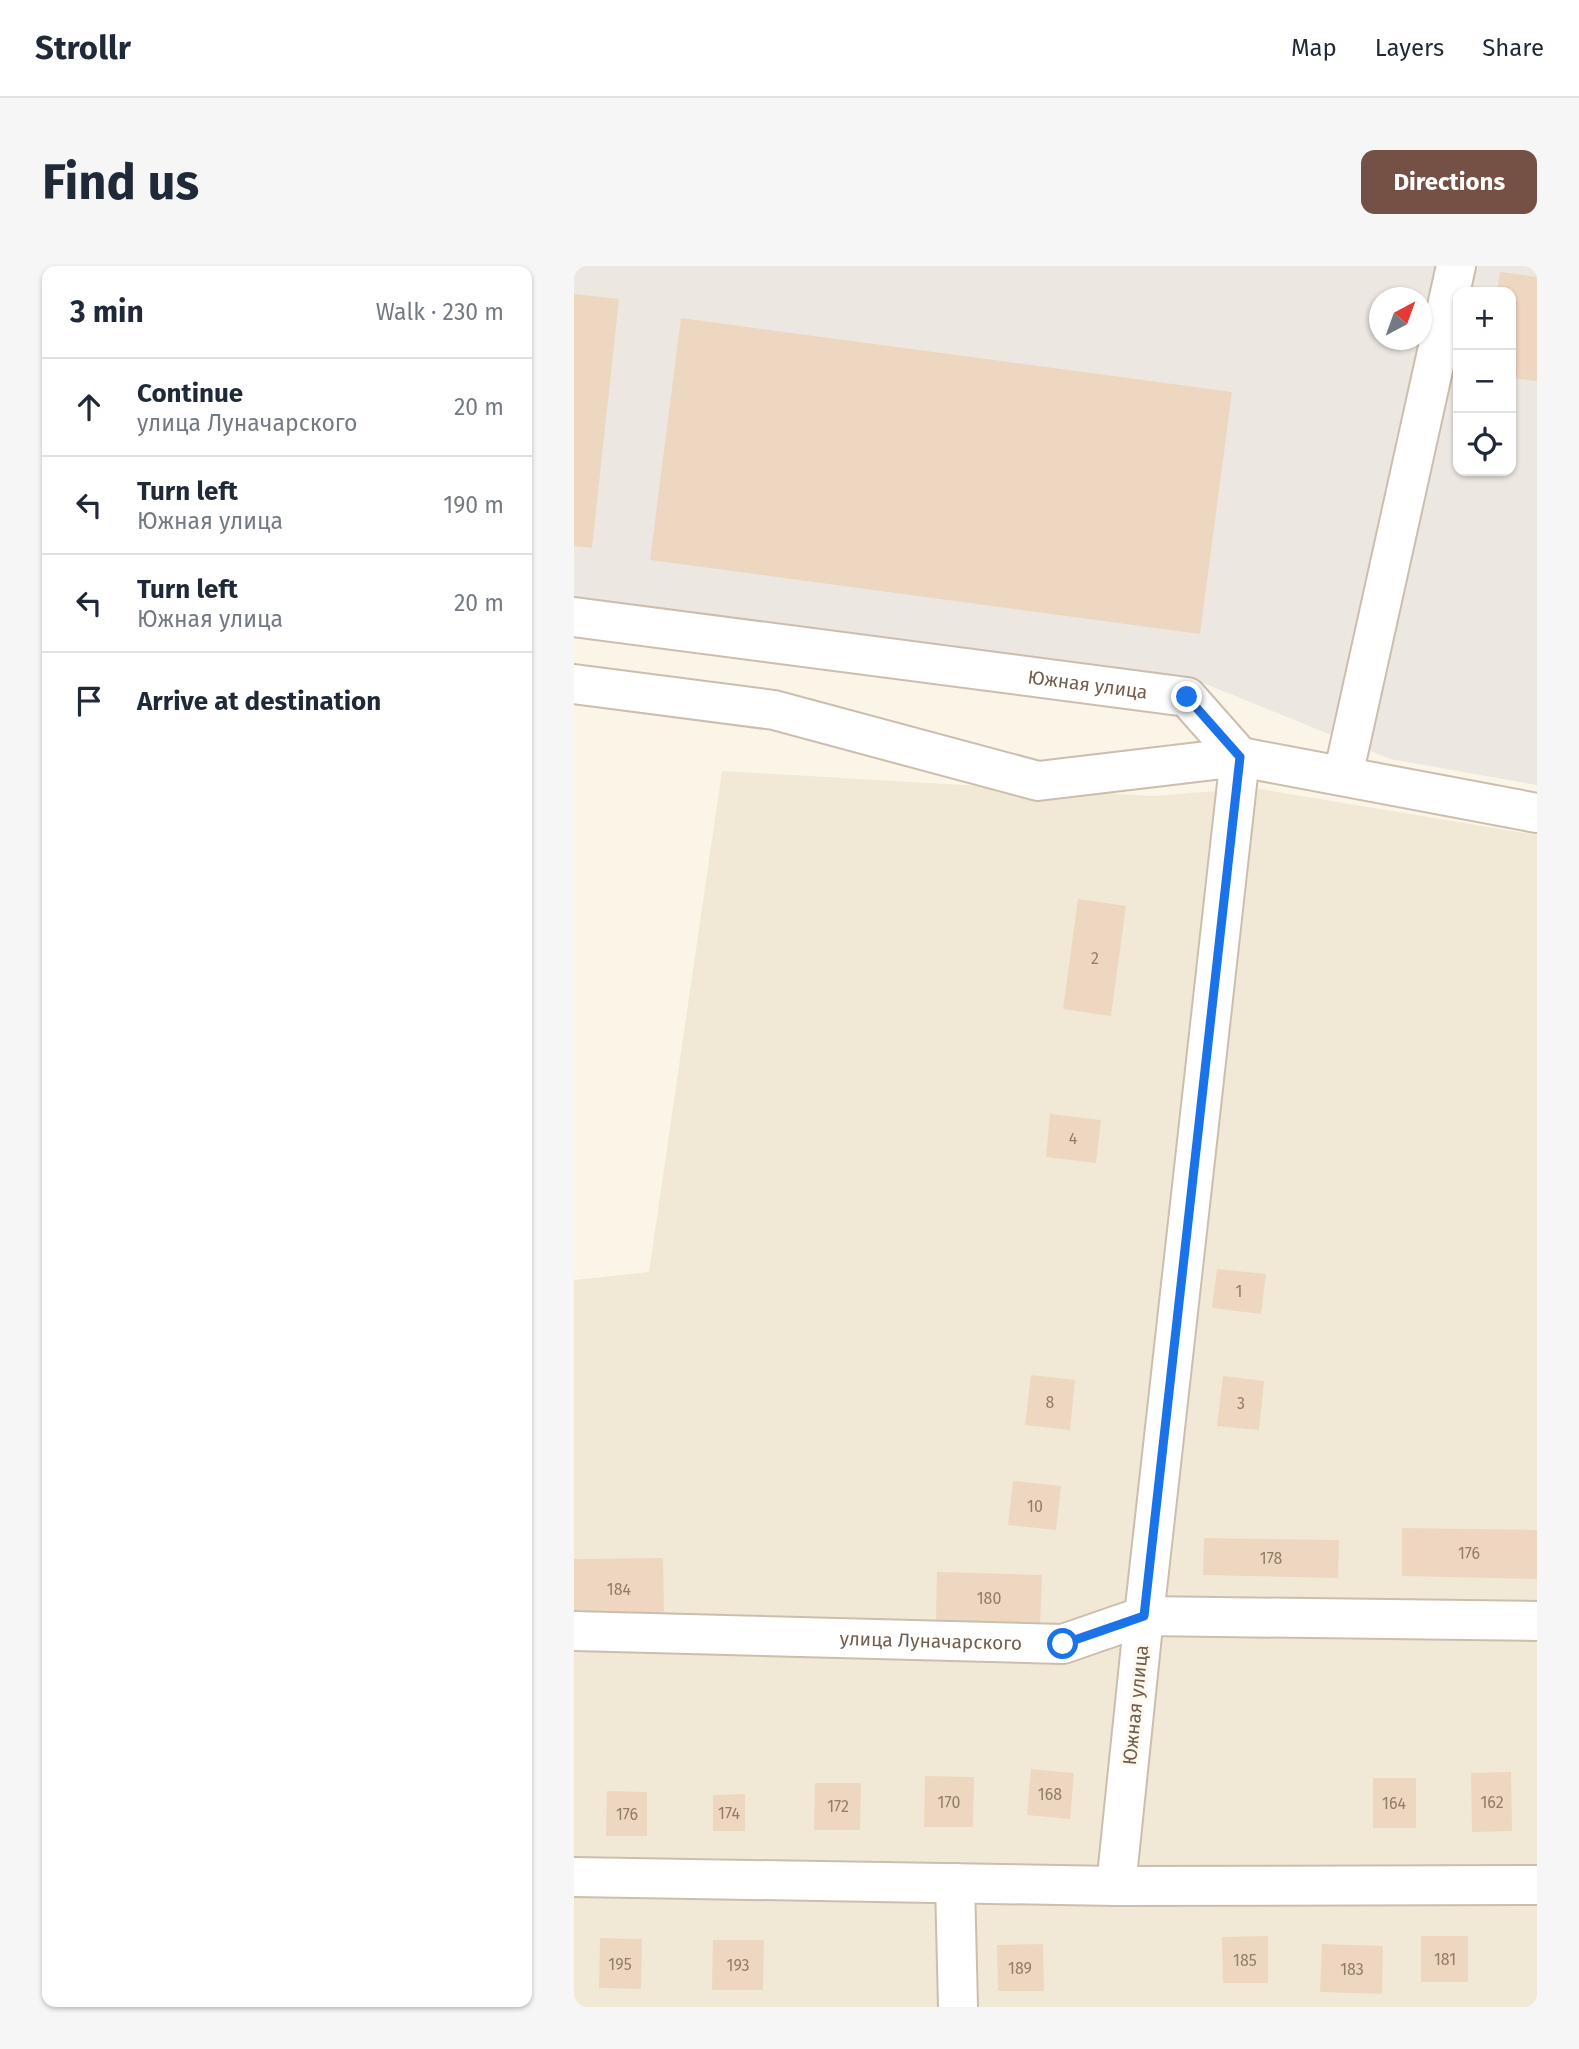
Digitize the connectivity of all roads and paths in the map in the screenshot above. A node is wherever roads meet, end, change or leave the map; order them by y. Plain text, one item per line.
1 (1456, 266) edge
2 (574, 617) edge
3 (574, 684) edge
4 (1240, 757) junction
5 (1343, 776) junction
6 (1537, 813) edge
7 (1144, 1616) junction
8 (1537, 1621) edge
9 (574, 1631) edge
10 (574, 1877) edge
11 (955, 1883) junction
12 (1537, 1885) edge
13 (1116, 1886) junction
14 (958, 2007) edge

1 - 5 street
2 - 4 street, Южная улица
3 - 4 street
4 - 5 street
4 - 7 street, Южная улица
5 - 6 street
7 - 8 street, улица Луначарского
7 - 9 street, улица Луначарского
7 - 13 street, Южная улица
10 - 11 street
11 - 13 street
11 - 14 street
12 - 13 street

